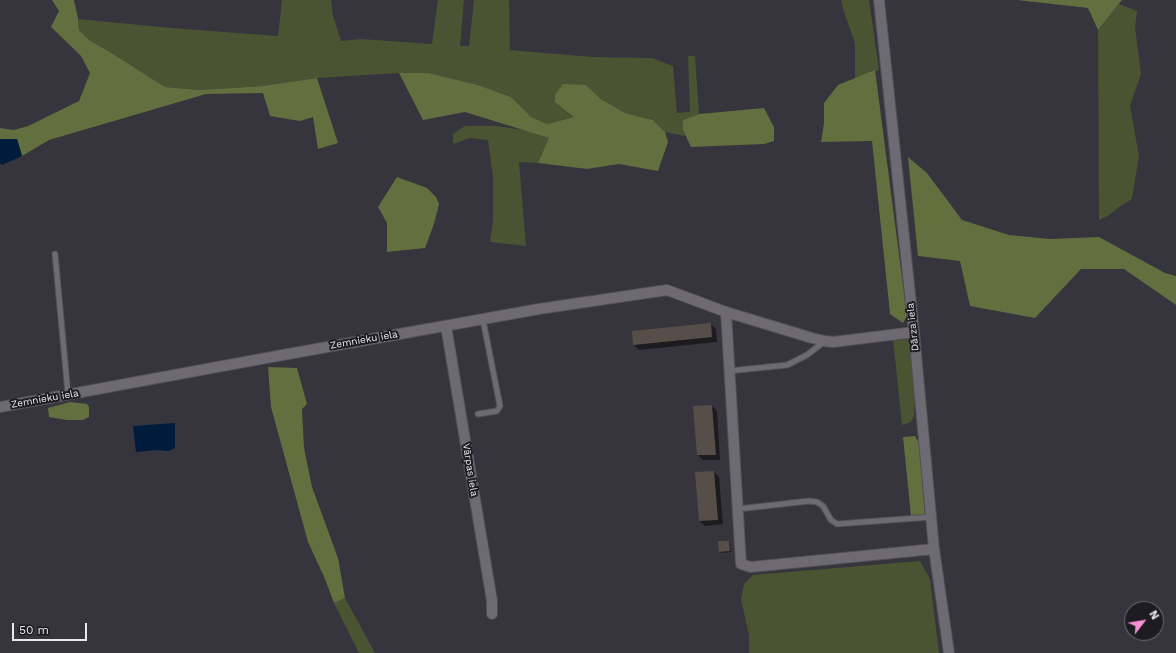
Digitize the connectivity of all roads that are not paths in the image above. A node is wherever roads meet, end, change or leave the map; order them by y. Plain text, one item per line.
1 (879, 0) edge
2 (56, 254) dead end
3 (726, 312) junction
4 (483, 320) junction
5 (446, 326) junction
6 (914, 332) junction
7 (825, 341) junction
8 (729, 371) junction
9 (68, 394) junction
10 (0, 407) edge
11 (478, 414) dead end
12 (738, 509) junction
13 (931, 517) junction
14 (934, 549) junction
15 (492, 614) dead end
16 (948, 653) edge

1 - 6 street, Dārza iela
2 - 9 lane
3 - 4 street, Zemnieku iela
3 - 7 street, Zemnieku iela
3 - 8 street
4 - 5 street, Zemnieku iela
4 - 11 lane
5 - 9 street, Zemnieku iela
5 - 15 street, Vārpas iela
6 - 7 street, Zemnieku iela
6 - 13 street, Dārza iela
7 - 8 lane
8 - 12 street
9 - 10 street, Zemnieku iela
12 - 13 lane
12 - 14 street
13 - 14 street, Dārza iela
14 - 16 street, Dārza iela

